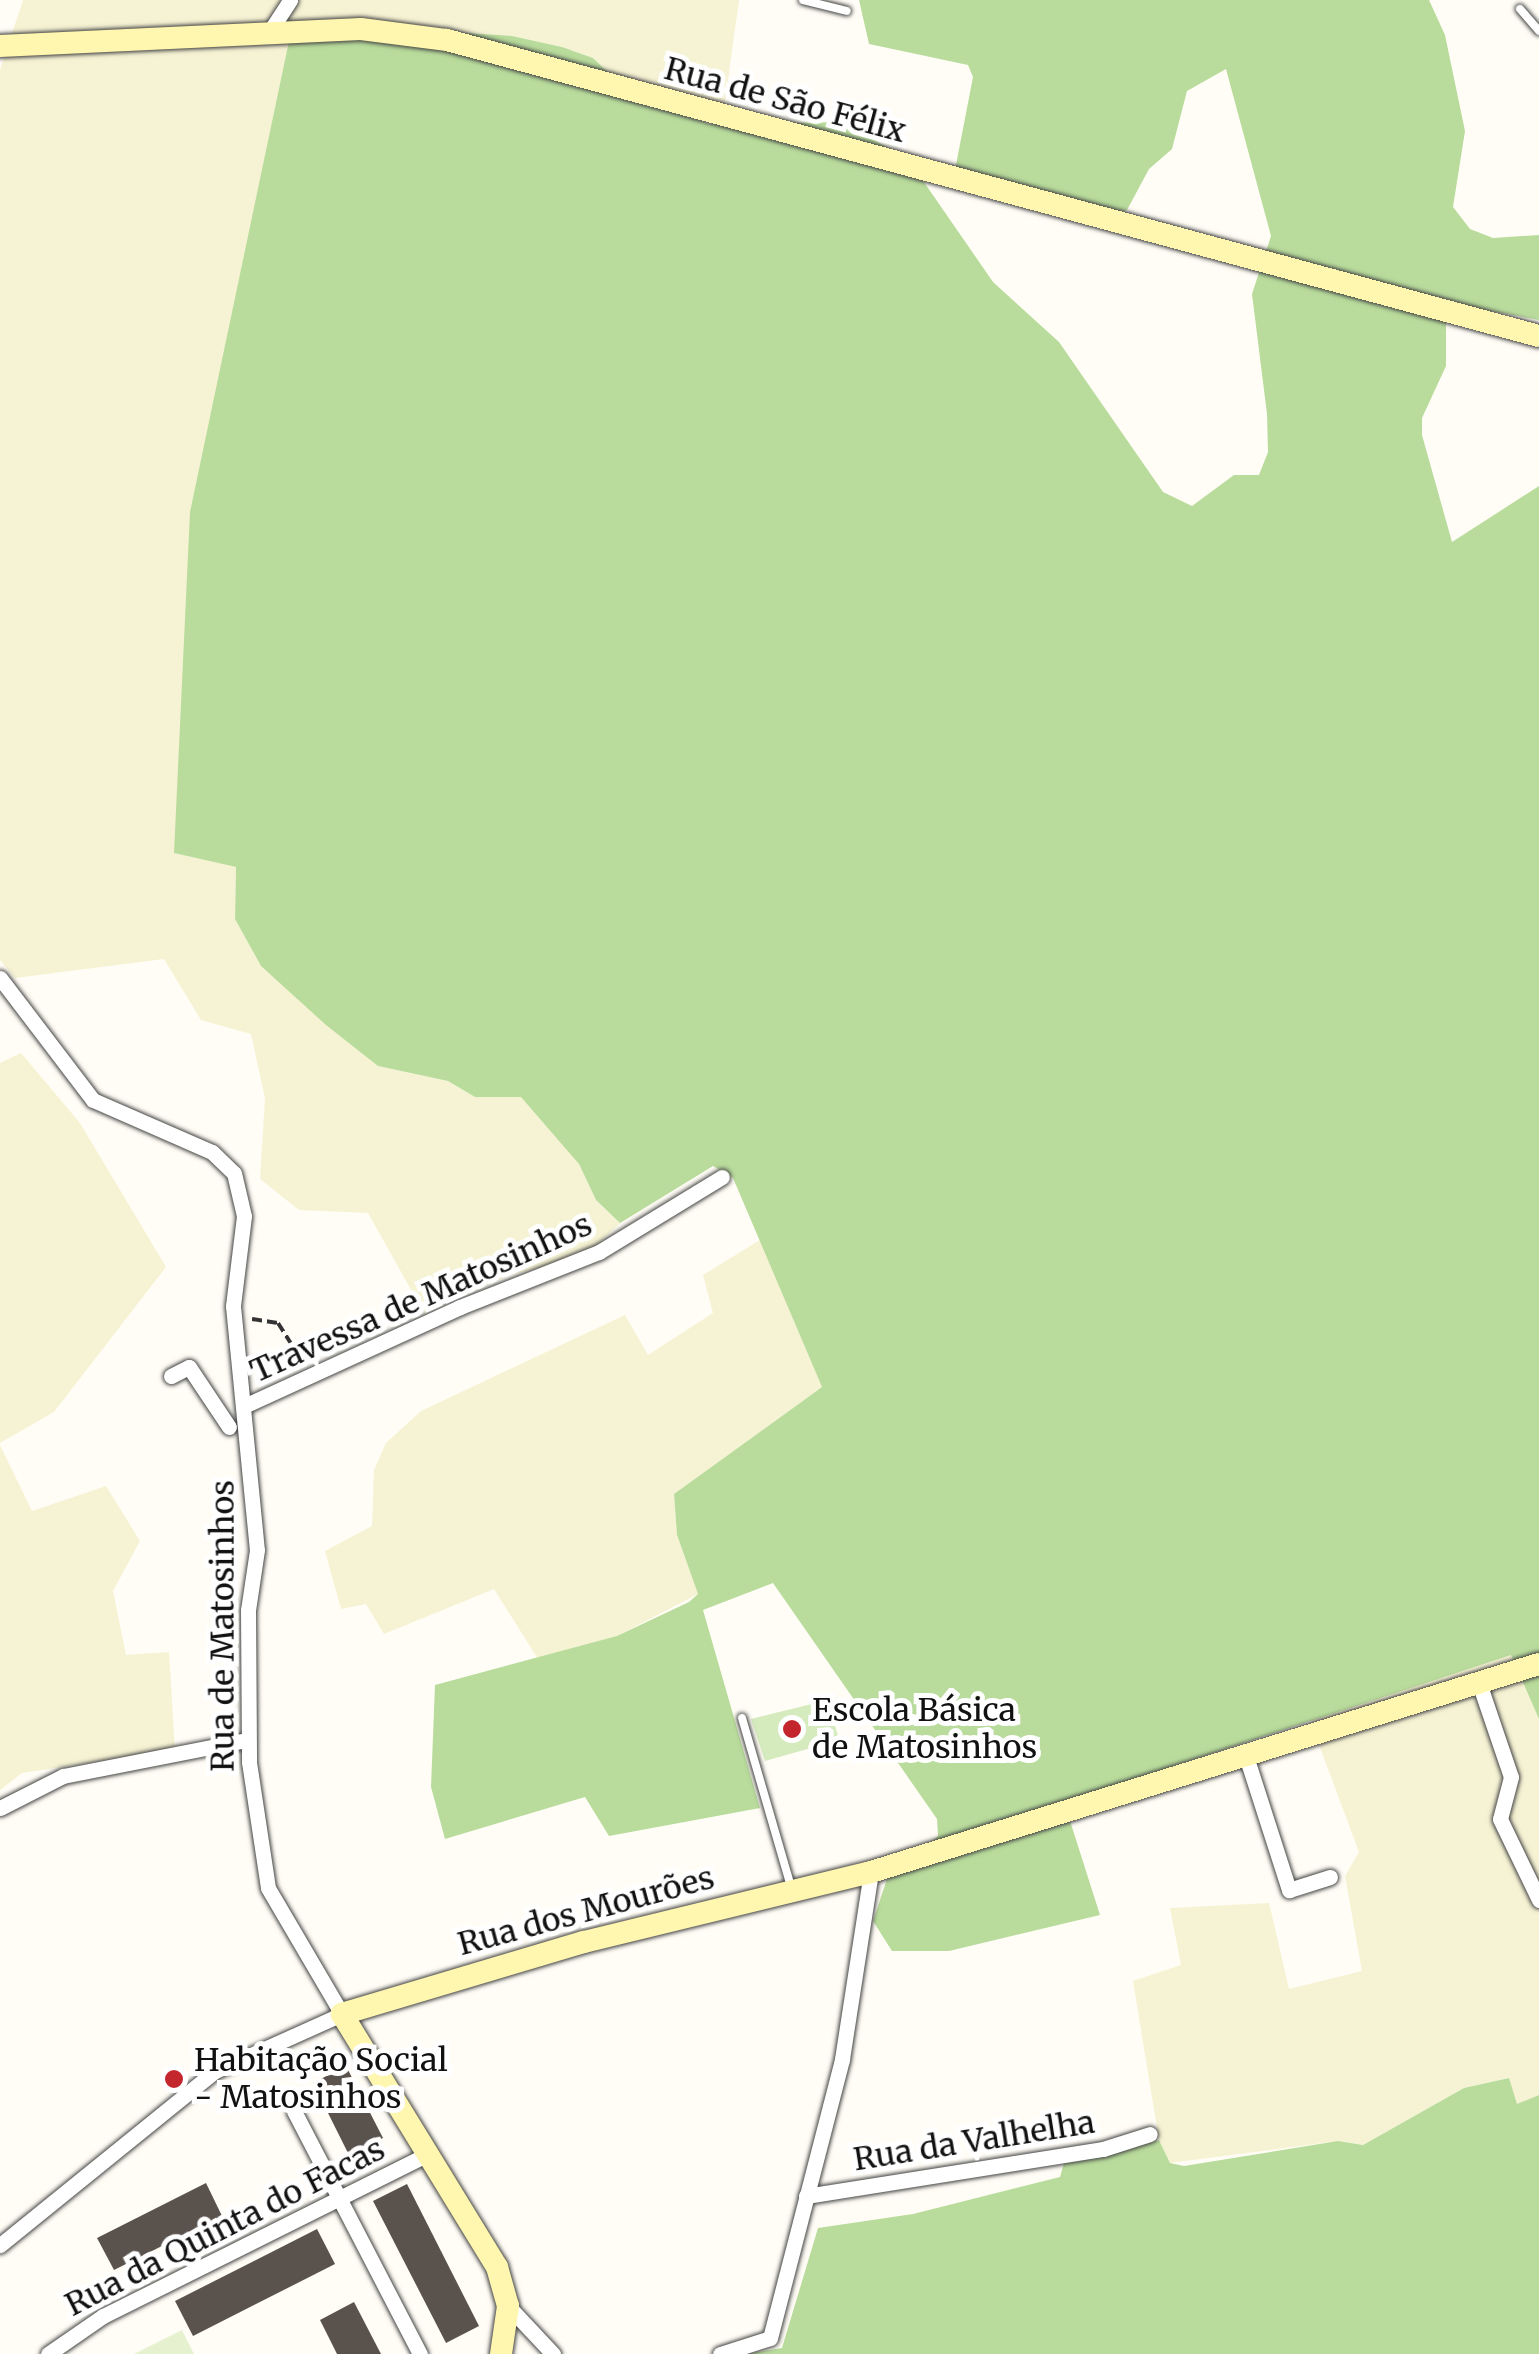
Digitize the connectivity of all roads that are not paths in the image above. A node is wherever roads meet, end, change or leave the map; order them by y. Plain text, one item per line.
1 (290, 0) edge
2 (802, 0) edge
3 (1520, 9) dead end
4 (846, 11) dead end
5 (270, 31) junction
6 (1539, 31) edge
7 (0, 46) edge
8 (1539, 336) edge
9 (0, 978) edge
10 (722, 1177) dead end
11 (170, 1376) dead end
12 (244, 1406) junction
13 (229, 1427) dead end
14 (1539, 1664) edge
15 (1478, 1680) junction
16 (742, 1718) dead end
17 (247, 1740) junction
18 (1246, 1756) junction
19 (0, 1808) edge
20 (871, 1872) junction
21 (1330, 1877) dead end
22 (792, 1891) junction
23 (1539, 1900) edge
24 (342, 2014) junction
25 (294, 2112) dead end
26 (1150, 2134) dead end
27 (430, 2153) junction
28 (806, 2196) junction
29 (340, 2198) junction
30 (0, 2246) edge
31 (508, 2306) junction
32 (48, 2354) edge
33 (420, 2354) edge
34 (501, 2354) edge
35 (553, 2354) edge
36 (720, 2354) edge

1 - 5 street
2 - 4 lane
3 - 6 lane
5 - 7 street, Rua de São Félix
5 - 8 street, Rua de São Félix
9 - 12 street, Rua de Matosinhos
10 - 12 street, Travessa de Matosinhos
11 - 13 street
12 - 17 street, Rua de Matosinhos
14 - 15 street, Rua dos Mourões
15 - 18 street, Rua dos Mourões
15 - 23 street
16 - 22 lane
17 - 19 street
17 - 24 street, Rua de Matosinhos
18 - 20 street, Rua dos Mourões
18 - 21 street
20 - 22 street, Rua dos Mourões
20 - 28 street
22 - 24 street, Rua dos Mourões
24 - 27 street
24 - 30 street, Rua dos Mourões
25 - 29 street
26 - 28 street, Rua da Valhelha
27 - 29 street, Rua da Quinta do Facas
27 - 31 street
28 - 36 street
29 - 32 street, Rua da Quinta do Facas
29 - 33 street
31 - 34 street
31 - 35 street

